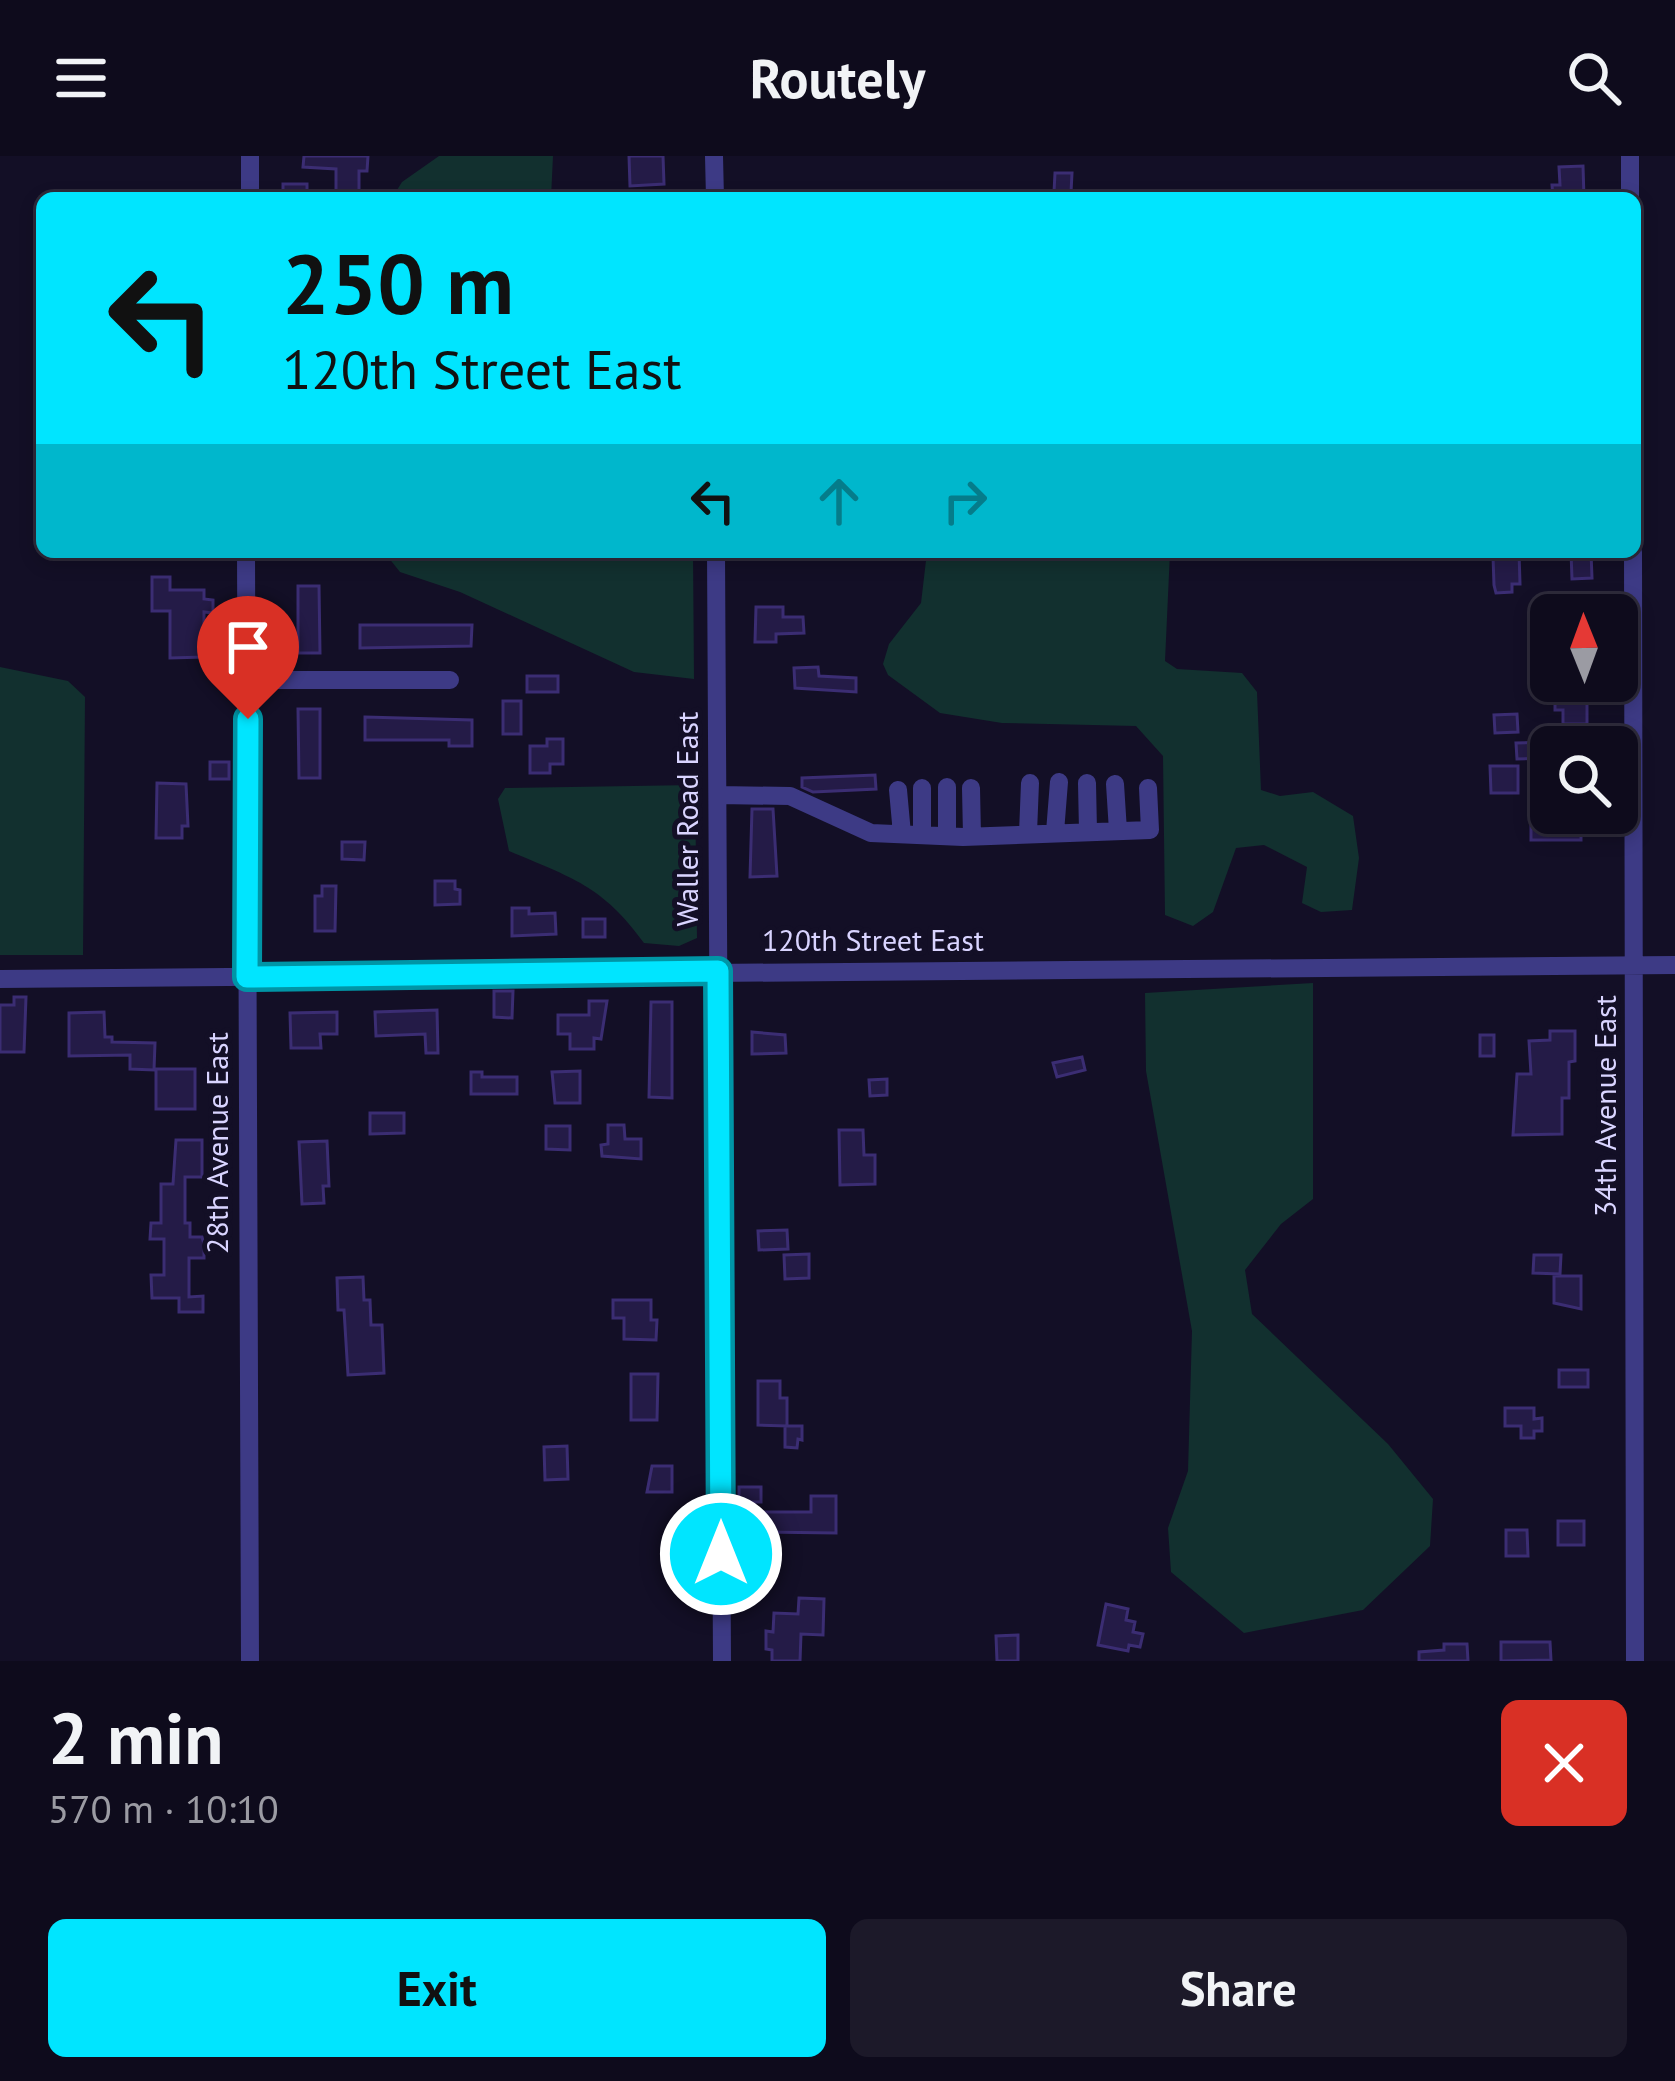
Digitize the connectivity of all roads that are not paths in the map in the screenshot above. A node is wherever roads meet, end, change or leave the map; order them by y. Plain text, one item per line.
1 (250, 156) edge
2 (714, 156) edge
3 (1630, 156) edge
4 (250, 192) edge
5 (715, 192) edge
6 (1630, 192) edge
7 (246, 558) edge
8 (716, 558) edge
9 (1633, 558) edge
10 (248, 680) junction
11 (450, 680) dead end
12 (1030, 782) dead end
13 (1059, 782) dead end
14 (1087, 783) dead end
15 (1115, 784) dead end
16 (947, 787) dead end
17 (922, 788) dead end
18 (971, 788) dead end
19 (1148, 788) dead end
20 (898, 790) dead end
21 (718, 795) junction
22 (1088, 831) junction
23 (1118, 831) junction
24 (1055, 832) junction
25 (1028, 833) junction
26 (912, 834) junction
27 (947, 836) junction
28 (972, 836) junction
29 (1675, 964) edge
30 (1637, 965) junction
31 (718, 971) junction
32 (247, 977) junction
33 (0, 979) edge
34 (250, 1661) edge
35 (722, 1661) edge
36 (1635, 1661) edge

1 - 4 street
2 - 5 street
3 - 6 street
7 - 10 street, 28th Avenue East
8 - 21 street, Waller Road East
9 - 30 street, 34th Avenue East
10 - 11 street
10 - 32 street, 28th Avenue East
12 - 25 street
13 - 24 street
14 - 22 street
15 - 23 street
16 - 27 street
17 - 26 street
18 - 28 street
19 - 23 street
20 - 26 street
21 - 26 street
21 - 31 street, Waller Road East
22 - 23 street
22 - 24 street
24 - 25 street
25 - 28 street
26 - 27 street
27 - 28 street
29 - 30 street, 120th Street East
30 - 31 street, 120th Street East
30 - 36 street, 34th Avenue East
31 - 32 street, 120th Street East
31 - 35 street, Waller Road East
32 - 33 street, 120th Street East
32 - 34 street, 28th Avenue East

